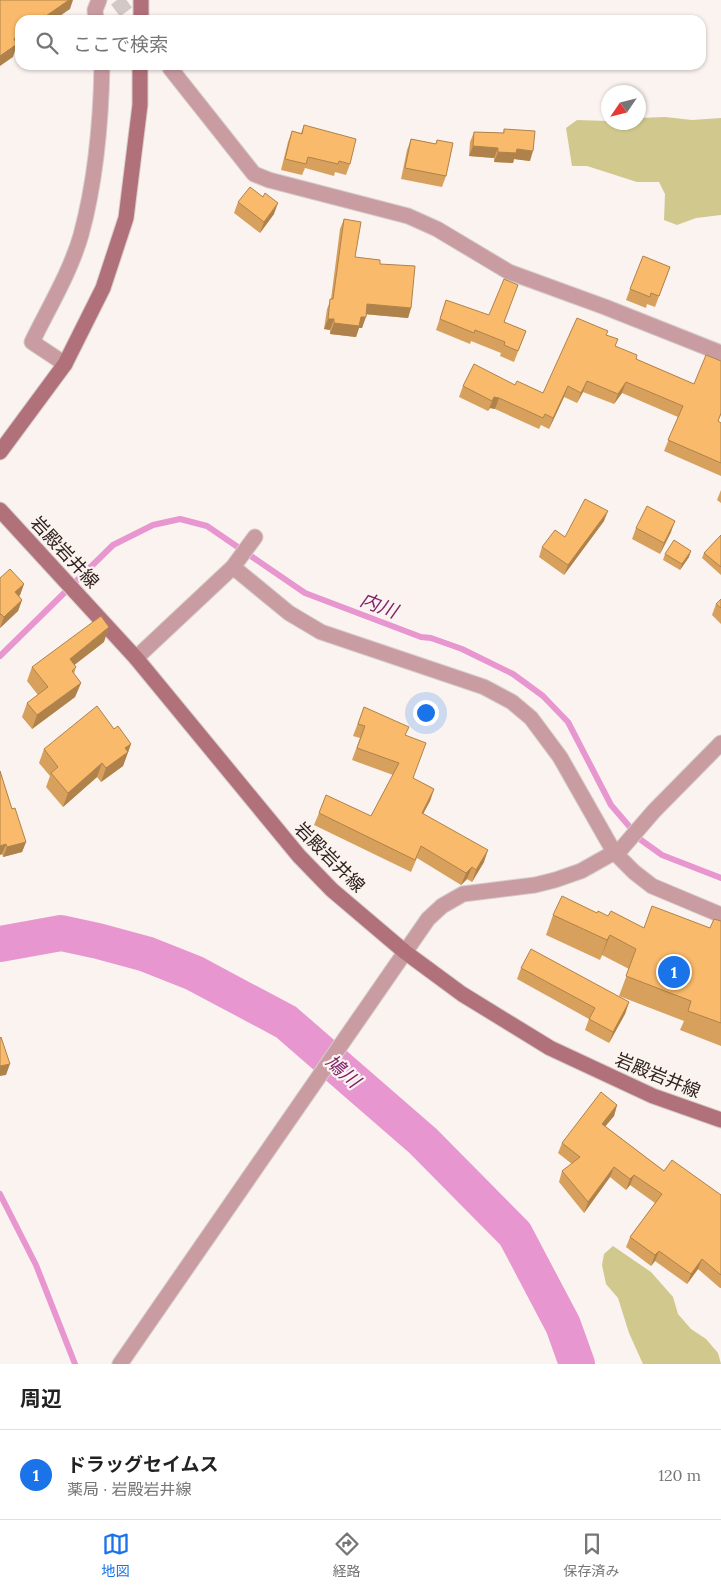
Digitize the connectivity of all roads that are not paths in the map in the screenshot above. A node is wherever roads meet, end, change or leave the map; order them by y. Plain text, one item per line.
1 (99, 0) edge
2 (141, 0) edge
3 (96, 15) edge
4 (141, 15) edge
5 (102, 70) edge
6 (140, 70) edge
7 (172, 70) edge
8 (721, 354) edge
9 (65, 364) junction
10 (0, 452) edge
11 (2, 516) edge
12 (255, 537) dead end
13 (233, 568) junction
14 (136, 658) junction
15 (721, 744) edge
16 (618, 850) junction
17 (721, 915) edge
18 (405, 952) junction
19 (721, 1120) edge
20 (120, 1364) edge

1 - 3 street
2 - 4 main road
5 - 9 street
6 - 9 main road
7 - 8 street
9 - 10 main road
11 - 14 main road, 岩殿岩井線
12 - 13 street
13 - 14 street
13 - 16 street
14 - 18 main road, 岩殿岩井線
15 - 16 street
16 - 17 street
16 - 18 street
18 - 19 main road, 岩殿岩井線
18 - 20 street

